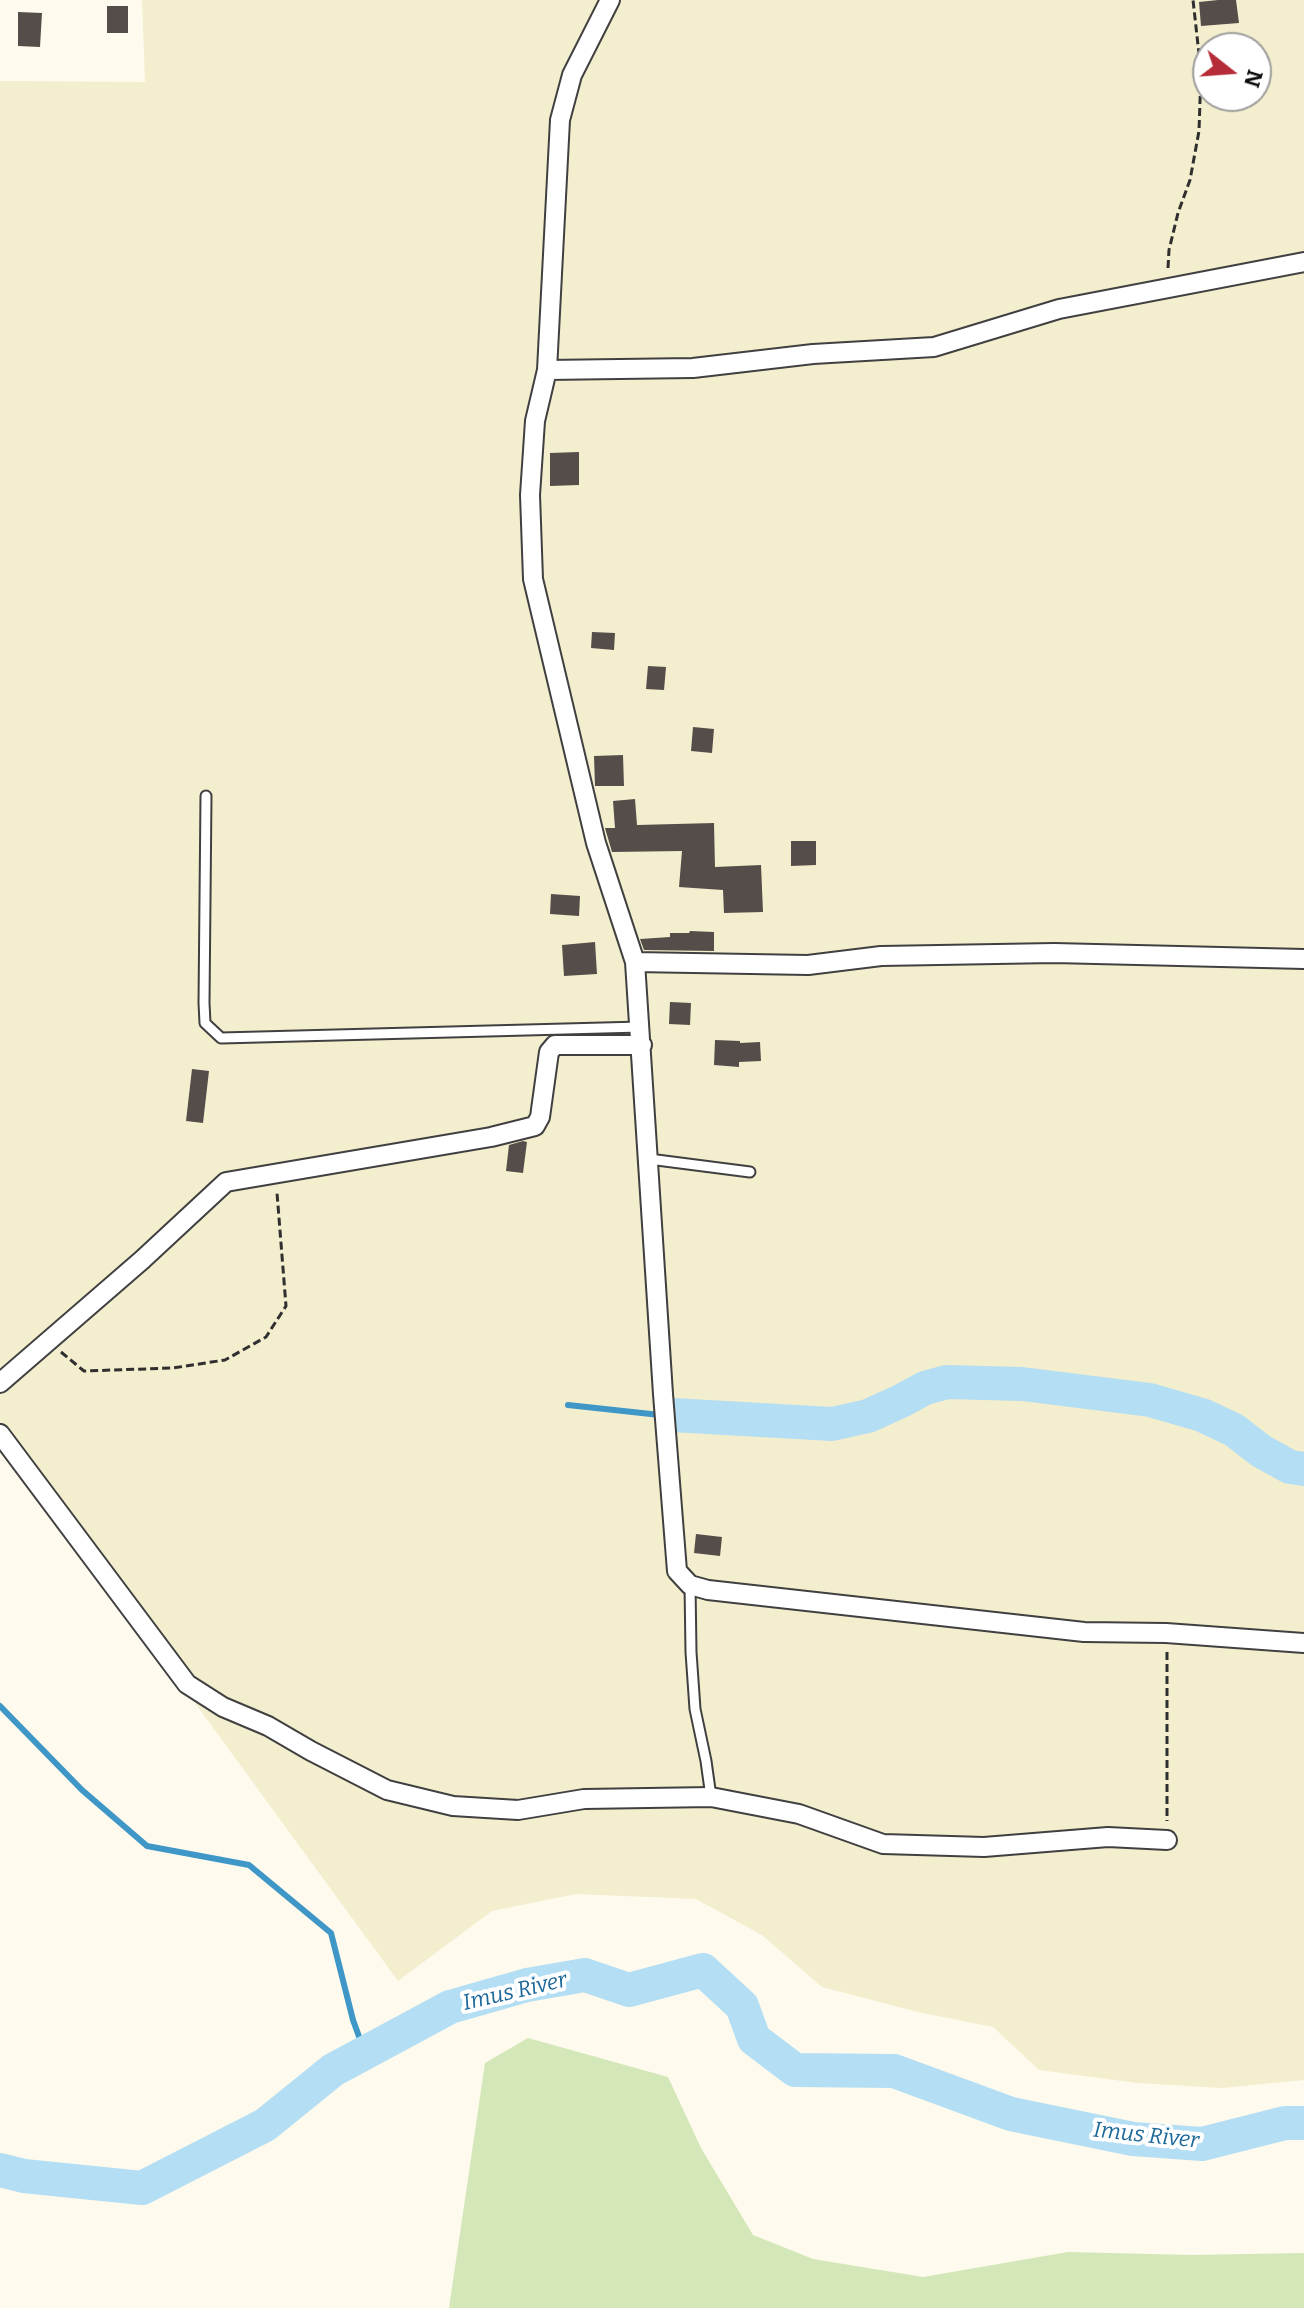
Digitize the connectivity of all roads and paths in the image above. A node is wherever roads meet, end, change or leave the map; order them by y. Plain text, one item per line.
1 (610, 0) edge
2 (1193, 0) edge
3 (1304, 262) edge
4 (1170, 286) junction
5 (547, 370) junction
6 (206, 796) dead end
7 (1304, 959) edge
8 (635, 962) junction
9 (641, 1036) junction
10 (649, 1159) junction
11 (750, 1172) dead end
12 (276, 1173) junction
13 (48, 1342) junction
14 (0, 1383) edge
15 (0, 1434) edge
16 (690, 1585) junction
17 (1166, 1633) junction
18 (1304, 1643) edge
19 (711, 1797) junction
20 (1167, 1840) joint

1 - 5 street
2 - 4 path
3 - 4 street
4 - 5 street
5 - 8 street
6 - 9 lane
7 - 8 street
8 - 9 street
9 - 10 street
9 - 12 street
10 - 11 lane
10 - 16 street
12 - 13 street
12 - 13 path
13 - 14 street
15 - 19 street
16 - 17 street
16 - 19 lane
17 - 18 street
17 - 20 path
19 - 20 street

